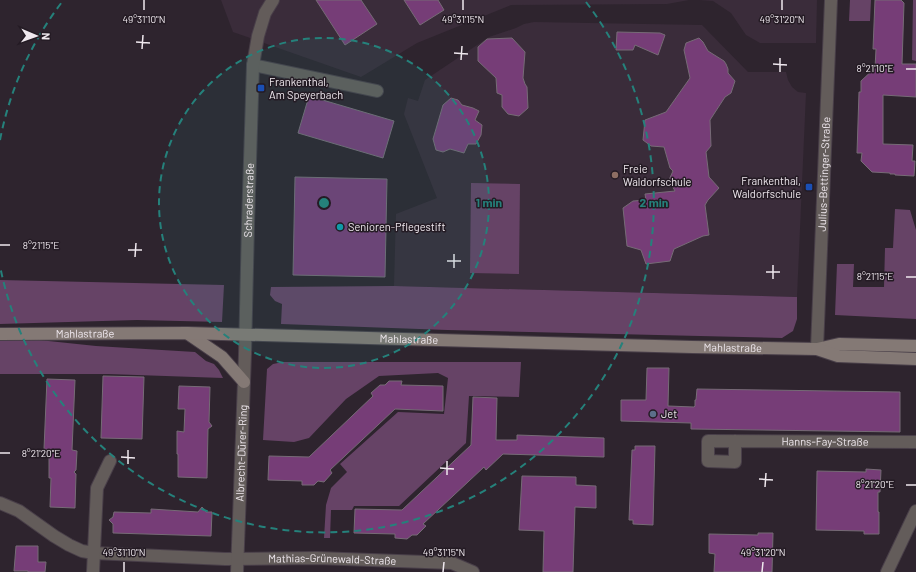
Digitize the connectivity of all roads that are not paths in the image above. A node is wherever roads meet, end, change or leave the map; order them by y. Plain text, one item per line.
1 (273, 0) edge
2 (831, 0) edge
3 (253, 65) junction
4 (376, 91) dead end
5 (187, 333) junction
6 (0, 334) edge
7 (245, 335) junction
8 (916, 346) edge
9 (817, 349) junction
10 (916, 359) edge
11 (244, 382) junction
12 (735, 441) dead end
13 (916, 442) edge
14 (110, 461) dead end
15 (0, 503) edge
16 (916, 511) edge
17 (94, 554) junction
18 (238, 559) junction
19 (93, 572) edge
20 (237, 572) edge
21 (473, 572) edge
22 (888, 572) edge

1 - 3 street, Schraderstraße
2 - 9 street, Julius-Bettinger-Straße
3 - 4 street
3 - 7 street, Schraderstraße
5 - 6 street, Mahlastraße
5 - 7 street, Mahlastraße
5 - 11 street
7 - 9 street, Mahlastraße
7 - 11 street, Albrecht-Dürer-Ring
8 - 9 street, Mahlastraße
9 - 10 street, Mahlastraße
11 - 18 street, Albrecht-Dürer-Ring
12 - 13 street, Hanns-Fay-Straße
14 - 17 street
15 - 17 street, Mathias-Grünewald-Straße
16 - 22 street
17 - 18 street, Mathias-Grünewald-Straße
17 - 19 street
18 - 20 street, Albrecht-Dürer-Ring
18 - 21 street, Mathias-Grünewald-Straße

